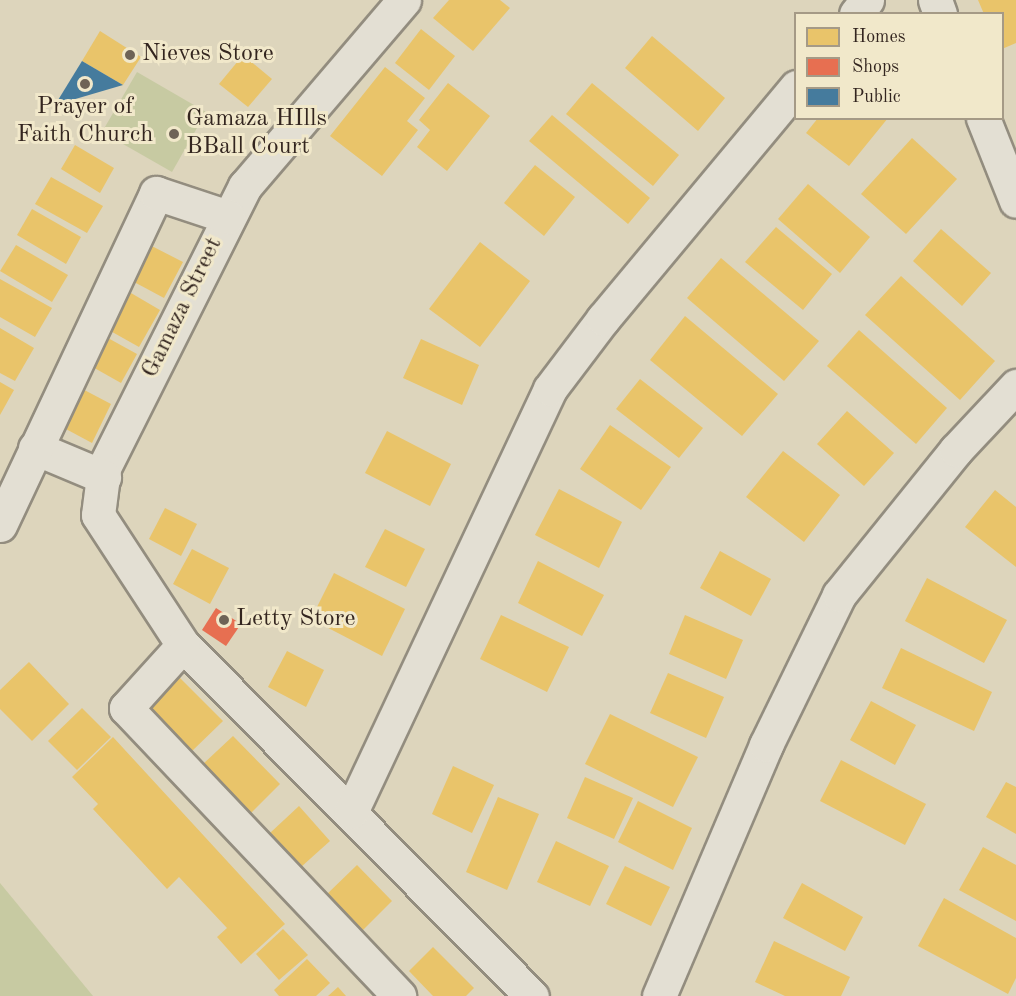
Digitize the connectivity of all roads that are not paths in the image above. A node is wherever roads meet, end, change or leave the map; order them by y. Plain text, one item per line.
1 (404, 0) edge
2 (867, 0) edge
3 (858, 12) edge
4 (794, 88) edge
5 (984, 120) edge
6 (1016, 201) edge
7 (228, 217) junction
8 (1016, 386) edge
9 (34, 448) junction
10 (104, 477) junction
11 (0, 525) edge
12 (183, 645) junction
13 (351, 812) junction
14 (399, 996) edge
15 (532, 996) edge
16 (659, 996) edge

1 - 7 street, Gamaza Street
2 - 3 street
4 - 13 street
5 - 6 street
7 - 9 street
7 - 10 street, Gamaza Street
8 - 16 street
9 - 10 street
9 - 11 street
10 - 12 street, Gamaza Street
12 - 13 street, Gamaza Street
12 - 14 street
13 - 15 street, Gamaza Street

